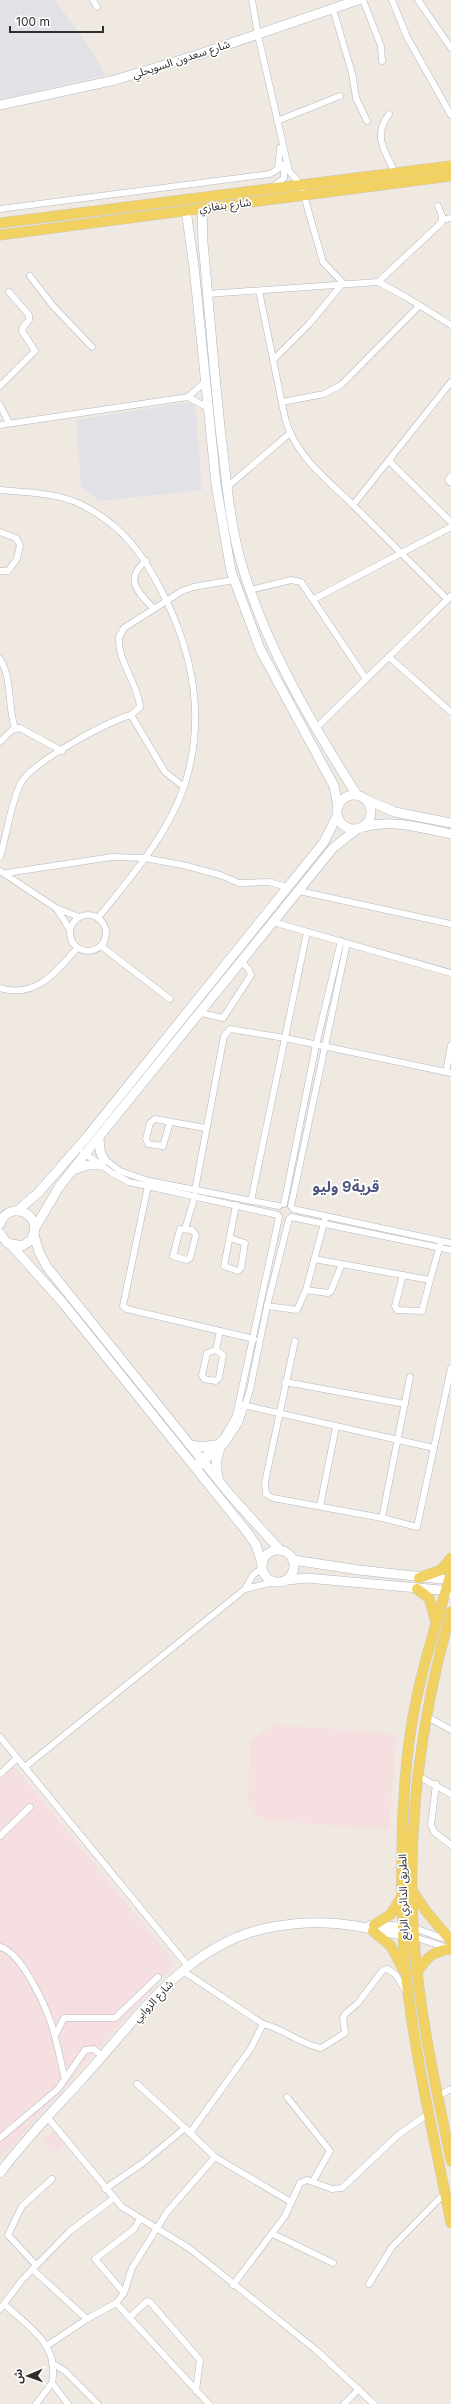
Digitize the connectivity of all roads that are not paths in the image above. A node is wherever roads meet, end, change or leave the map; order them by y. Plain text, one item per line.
1 (93, 0) edge
2 (252, 0) edge
3 (358, 0) edge
4 (363, 0) edge
5 (392, 0) edge
6 (418, 0) edge
7 (97, 7) dead end
8 (333, 9) junction
9 (258, 35) junction
10 (451, 48) edge
11 (382, 61) dead end
12 (340, 96) dead end
13 (0, 105) edge
14 (389, 114) dead end
15 (451, 114) edge
16 (277, 121) junction
17 (367, 121) dead end
18 (279, 130) junction
19 (284, 154) junction
20 (451, 166) edge
21 (395, 173) junction
22 (451, 176) edge
23 (301, 185) junction
24 (267, 190) junction
25 (304, 196) junction
26 (438, 206) dead end
27 (202, 208) junction
28 (0, 209) edge
29 (186, 210) junction
30 (451, 218) edge
31 (442, 220) junction
32 (0, 223) edge
33 (202, 234) junction
34 (0, 235) edge
35 (190, 235) junction
36 (30, 276) dead end
37 (378, 282) junction
38 (343, 283) junction
39 (259, 291) junction
40 (9, 292) dead end
41 (207, 294) junction
42 (419, 306) junction
43 (451, 325) edge
44 (92, 347) dead end
45 (273, 360) junction
46 (205, 382) junction
47 (451, 382) edge
48 (0, 386) edge
49 (188, 396) junction
50 (282, 402) junction
51 (0, 404) edge
52 (208, 408) junction
53 (9, 424) junction
54 (0, 426) edge
55 (289, 434) junction
56 (389, 461) junction
57 (451, 476) edge
58 (451, 483) edge
59 (226, 488) junction
60 (0, 490) edge
61 (352, 504) junction
62 (451, 522) edge
63 (451, 527) edge
64 (0, 532) edge
65 (399, 553) junction
66 (146, 561) junction
67 (0, 571) edge
68 (234, 580) junction
69 (250, 590) junction
70 (449, 598) edge
71 (314, 599) junction
72 (166, 600) junction
73 (256, 605) junction
74 (152, 608) junction
75 (244, 611) junction
76 (389, 657) junction
77 (0, 659) edge
78 (366, 679) junction
79 (451, 712) edge
80 (131, 715) junction
81 (317, 727) junction
82 (15, 728) junction
83 (0, 742) edge
84 (62, 751) junction
85 (184, 787) junction
86 (357, 795) junction
87 (367, 800) junction
88 (338, 811) junction
89 (451, 823) edge
90 (360, 828) junction
91 (451, 834) edge
92 (0, 857) edge
93 (145, 858) junction
94 (3, 872) edge
95 (287, 887) junction
96 (299, 891) junction
97 (56, 908) junction
98 (79, 917) junction
99 (98, 918) junction
100 (273, 922) junction
101 (451, 924) edge
102 (70, 931) junction
103 (307, 932) junction
104 (344, 942) junction
105 (101, 946) junction
106 (77, 948) junction
107 (242, 962) junction
108 (451, 973) edge
109 (0, 988) edge
110 (170, 999) dead end
111 (186, 1012) junction
112 (198, 1017) junction
113 (223, 1018) junction
114 (230, 1029) junction
115 (285, 1038) junction
116 (316, 1045) junction
117 (451, 1045) edge
118 (324, 1046) junction
119 (448, 1072) edge
120 (170, 1122) junction
121 (205, 1128) junction
122 (87, 1137) junction
123 (100, 1138) junction
124 (93, 1146) junction
125 (77, 1148) junction
126 (85, 1154) junction
127 (102, 1163) junction
128 (73, 1170) junction
129 (148, 1184) junction
130 (195, 1193) junction
131 (251, 1201) junction
132 (236, 1205) junction
133 (282, 1205) junction
134 (292, 1208) junction
135 (17, 1211) junction
136 (4, 1214) edge
137 (279, 1216) junction
138 (290, 1218) junction
139 (324, 1220) junction
140 (0, 1224) edge
141 (185, 1229) junction
142 (35, 1231) junction
143 (230, 1238) junction
144 (4, 1240) edge
145 (451, 1243) edge
146 (440, 1245) junction
147 (451, 1250) edge
148 (314, 1258) junction
149 (342, 1264) junction
150 (403, 1275) junction
151 (430, 1280) junction
152 (306, 1290) junction
153 (267, 1306) junction
154 (220, 1331) junction
155 (252, 1338) junction
156 (260, 1340) junction
157 (295, 1340) dead end
158 (216, 1350) junction
159 (451, 1368) edge
160 (410, 1377) dead end
161 (285, 1382) junction
162 (448, 1401) edge
163 (238, 1404) junction
164 (406, 1404) junction
165 (245, 1406) junction
166 (279, 1415) junction
167 (336, 1427) junction
168 (399, 1439) junction
169 (190, 1445) junction
170 (218, 1447) junction
171 (434, 1448) junction
172 (203, 1461) junction
173 (195, 1468) junction
174 (218, 1479) junction
175 (320, 1506) junction
176 (382, 1518) junction
177 (280, 1550) junction
178 (451, 1558) edge
179 (293, 1560) junction
180 (262, 1566) junction
181 (450, 1577) edge
182 (419, 1578) junction
183 (287, 1580) junction
184 (274, 1582) junction
185 (245, 1589) junction
186 (417, 1589) junction
187 (448, 1593) edge
188 (451, 1612) edge
189 (436, 1622) junction
190 (449, 1626) edge
191 (426, 1716) junction
192 (451, 1730) edge
193 (0, 1737) edge
194 (17, 1758) junction
195 (25, 1767) junction
196 (0, 1774) edge
197 (418, 1776) junction
198 (436, 1784) junction
199 (451, 1794) edge
200 (30, 1807) dead end
201 (0, 1836) edge
202 (451, 1845) edge
203 (413, 1891) junction
204 (402, 1896) junction
205 (373, 1928) junction
206 (409, 1932) junction
207 (451, 1941) edge
208 (0, 1946) edge
209 (451, 1949) edge
210 (185, 1968) junction
211 (405, 1973) junction
212 (417, 1973) junction
213 (158, 1976) dead end
214 (408, 1995) junction
215 (263, 2024) junction
216 (55, 2036) junction
217 (103, 2057) junction
218 (65, 2079) junction
219 (138, 2084) dead end
220 (451, 2089) edge
221 (438, 2096) junction
222 (287, 2098) dead end
223 (428, 2114) junction
224 (48, 2118) junction
225 (185, 2128) junction
226 (190, 2133) junction
227 (0, 2138) edge
228 (216, 2158) junction
229 (451, 2162) edge
230 (0, 2173) edge
231 (52, 2179) dead end
232 (313, 2181) junction
233 (105, 2189) junction
234 (445, 2193) junction
235 (114, 2198) junction
236 (291, 2202) junction
237 (140, 2219) junction
238 (451, 2223) edge
239 (157, 2227) junction
240 (273, 2234) junction
241 (333, 2263) dead end
242 (34, 2267) junction
243 (370, 2284) dead end
244 (233, 2285) junction
245 (124, 2293) junction
246 (116, 2303) junction
247 (5, 2305) junction
248 (0, 2309) edge
249 (130, 2317) junction
250 (87, 2319) junction
251 (48, 2345) junction
252 (52, 2363) junction
253 (52, 2383) junction
254 (359, 2389) junction
255 (196, 2391) junction
256 (36, 2404) edge
257 (68, 2404) edge
258 (98, 2404) edge
259 (209, 2404) edge
260 (344, 2404) edge
261 (374, 2404) edge

1 - 7 street
2 - 9 street
3 - 8 street, شارع سعدون السويحلي
4 - 11 street
5 - 15 street
6 - 10 street
8 - 9 street, شارع سعدون السويحلي
8 - 17 street
9 - 13 street, شارع سعدون السويحلي
9 - 16 street
12 - 16 street
14 - 21 street
16 - 18 street
18 - 19 street
18 - 28 street
19 - 23 street
19 - 24 street
20 - 21 main road, شارع بنغازي
21 - 23 main road, شارع بنغازي
22 - 25 main road, شارع بنغازي
23 - 24 main road, شارع بنغازي
23 - 25 street
24 - 32 main road, شارع بنغازي
25 - 27 main road, شارع بنغازي
25 - 38 street
26 - 31 street
27 - 29 main road, شارع بنغازي
27 - 33 street
29 - 34 main road, شارع بنغازي
29 - 35 street
30 - 31 street
31 - 37 street
33 - 35 street
33 - 41 street
35 - 46 street
36 - 44 street
37 - 38 street
37 - 42 street
38 - 39 street
38 - 45 street
39 - 41 street
39 - 45 street
40 - 48 street
41 - 59 street
42 - 43 street
42 - 50 street
45 - 50 street
46 - 49 street
46 - 52 street
47 - 56 street
49 - 52 street
49 - 53 street
50 - 55 street
51 - 53 street
52 - 68 street
53 - 54 street
55 - 59 street
55 - 61 street
56 - 61 street
56 - 62 street
57 - 58 street
59 - 69 street
60 - 66 street
61 - 65 street
63 - 65 street
64 - 67 street
65 - 70 street
65 - 71 street
66 - 72 street
66 - 74 street
68 - 72 street
68 - 75 street
69 - 71 street
69 - 73 street
70 - 76 street
71 - 78 street
72 - 74 street
72 - 85 street
73 - 75 street
73 - 81 street
74 - 80 street
75 - 88 street
76 - 78 street
76 - 79 street
77 - 82 street
78 - 81 street
80 - 84 street
80 - 85 street
81 - 86 street
82 - 83 street
82 - 84 street
84 - 92 street
85 - 93 street
86 - 87 street
86 - 88 street
87 - 89 street
87 - 90 street
88 - 90 street
88 - 95 street
90 - 91 street
90 - 96 street
93 - 94 street
93 - 95 street
93 - 99 street
94 - 97 street
95 - 111 street
96 - 100 street
96 - 101 street
97 - 98 street
97 - 102 street
98 - 99 street
98 - 102 street
99 - 105 street
100 - 103 street
100 - 107 street
102 - 106 street
103 - 104 street
103 - 115 street
104 - 108 street
104 - 116 street
104 - 118 street
105 - 106 street
105 - 110 street
106 - 109 street
107 - 112 street
107 - 113 street
111 - 112 street
111 - 122 street
112 - 113 street
112 - 123 street
113 - 114 street
114 - 115 street
114 - 121 street
115 - 116 street
115 - 131 street
116 - 118 street
116 - 133 street
117 - 119 street
118 - 119 street
118 - 134 street
120 - 120 street
120 - 121 street
121 - 130 street
122 - 124 street
122 - 125 street
123 - 124 street
123 - 127 street
124 - 126 street
124 - 127 street
125 - 126 street
125 - 135 street
126 - 127 street
126 - 128 street
127 - 128 street
127 - 129 street
128 - 142 street
129 - 130 street
129 - 154 street
130 - 131 street
130 - 132 street
130 - 141 street
131 - 133 street
132 - 137 street
132 - 143 street
133 - 134 street
133 - 137 street
134 - 138 street
134 - 139 street
135 - 136 street
135 - 142 street
136 - 140 street
137 - 138 street
137 - 155 street
138 - 139 street
138 - 153 street
139 - 146 street
139 - 148 street
141 - 141 street
142 - 144 street
142 - 169 street
143 - 143 street
144 - 173 street
145 - 146 street
146 - 147 street
146 - 151 street
148 - 149 street
148 - 152 street
149 - 150 street
149 - 152 street
150 - 151 street
150 - 151 street
152 - 153 street
153 - 156 street
154 - 155 street
154 - 158 street
155 - 156 street
155 - 163 street
156 - 165 street
157 - 161 street
158 - 158 street
159 - 162 street
160 - 164 street
161 - 164 street
161 - 166 street
162 - 171 street
163 - 165 street
163 - 170 street
164 - 168 street
165 - 166 street
165 - 170 street
166 - 167 street
166 - 175 street
167 - 168 street
167 - 175 street
168 - 171 street
168 - 176 street
169 - 170 street
169 - 172 street
170 - 172 street
170 - 174 street
171 - 176 street
172 - 173 street
172 - 174 street
173 - 180 street
174 - 177 street
175 - 176 street
177 - 179 street
177 - 180 street
178 - 182 main road
179 - 182 street
179 - 183 street
180 - 184 street
180 - 185 street
181 - 182 street
181 - 187 main road, الطريق الدائري الرابع
183 - 184 street
183 - 186 street
184 - 185 street
185 - 195 street
186 - 187 street
186 - 189 main road
187 - 189 main road, الطريق الدائري الرابع
188 - 190 main road, الطريق الدائري الرابع
189 - 204 main road, الطريق الدائري الرابع
190 - 191 main road, الطريق الدائري الرابع
191 - 192 street
191 - 197 main road, الطريق الدائري الرابع
193 - 194 street
194 - 195 street
194 - 196 street
195 - 210 street
197 - 198 street
197 - 203 main road, الطريق الدائري الرابع
198 - 199 street
198 - 202 street
200 - 201 street
203 - 206 main road, الطريق الدائري الرابع
203 - 207 main road
204 - 205 main road
204 - 206 main road, الطريق الدائري الرابع
205 - 206 street, شارع الزوابي
205 - 210 street, شارع الزوابي
205 - 211 main road
206 - 207 street
206 - 209 street
206 - 211 main road, الطريق الدائري الرابع
206 - 212 main road, الطريق الدائري الرابع
208 - 216 street
209 - 212 main road
210 - 215 street
210 - 217 street, شارع الزوابي
211 - 214 main road, الطريق الدائري الرابع
212 - 221 main road, الطريق الدائري الرابع
213 - 216 street
214 - 215 street
214 - 223 main road, الطريق الدائري الرابع
215 - 226 street
216 - 218 street
217 - 218 street
217 - 224 street, شارع الزوابي
218 - 227 street
219 - 225 street
220 - 221 street
221 - 229 main road, الطريق الدائري الرابع
222 - 232 street
223 - 232 street
223 - 234 main road, الطريق الدائري الرابع
224 - 230 street, شارع الزوابي
224 - 233 street
225 - 226 street
225 - 233 street
226 - 228 street
228 - 236 street
228 - 239 street
231 - 242 street
232 - 236 street
233 - 235 street
234 - 238 main road, الطريق الدائري الرابع
234 - 243 street
235 - 237 street
235 - 242 street
236 - 240 street
237 - 239 street
237 - 245 street
239 - 244 street
239 - 245 street
240 - 241 street
240 - 244 street
242 - 247 street
242 - 250 street
244 - 254 street
245 - 246 street
246 - 249 street
246 - 250 street
247 - 248 street
247 - 251 street
249 - 255 street
249 - 255 street
250 - 251 street
251 - 252 street
252 - 253 street
252 - 258 street
253 - 256 street
253 - 257 street
254 - 260 street
254 - 261 street
255 - 259 street

